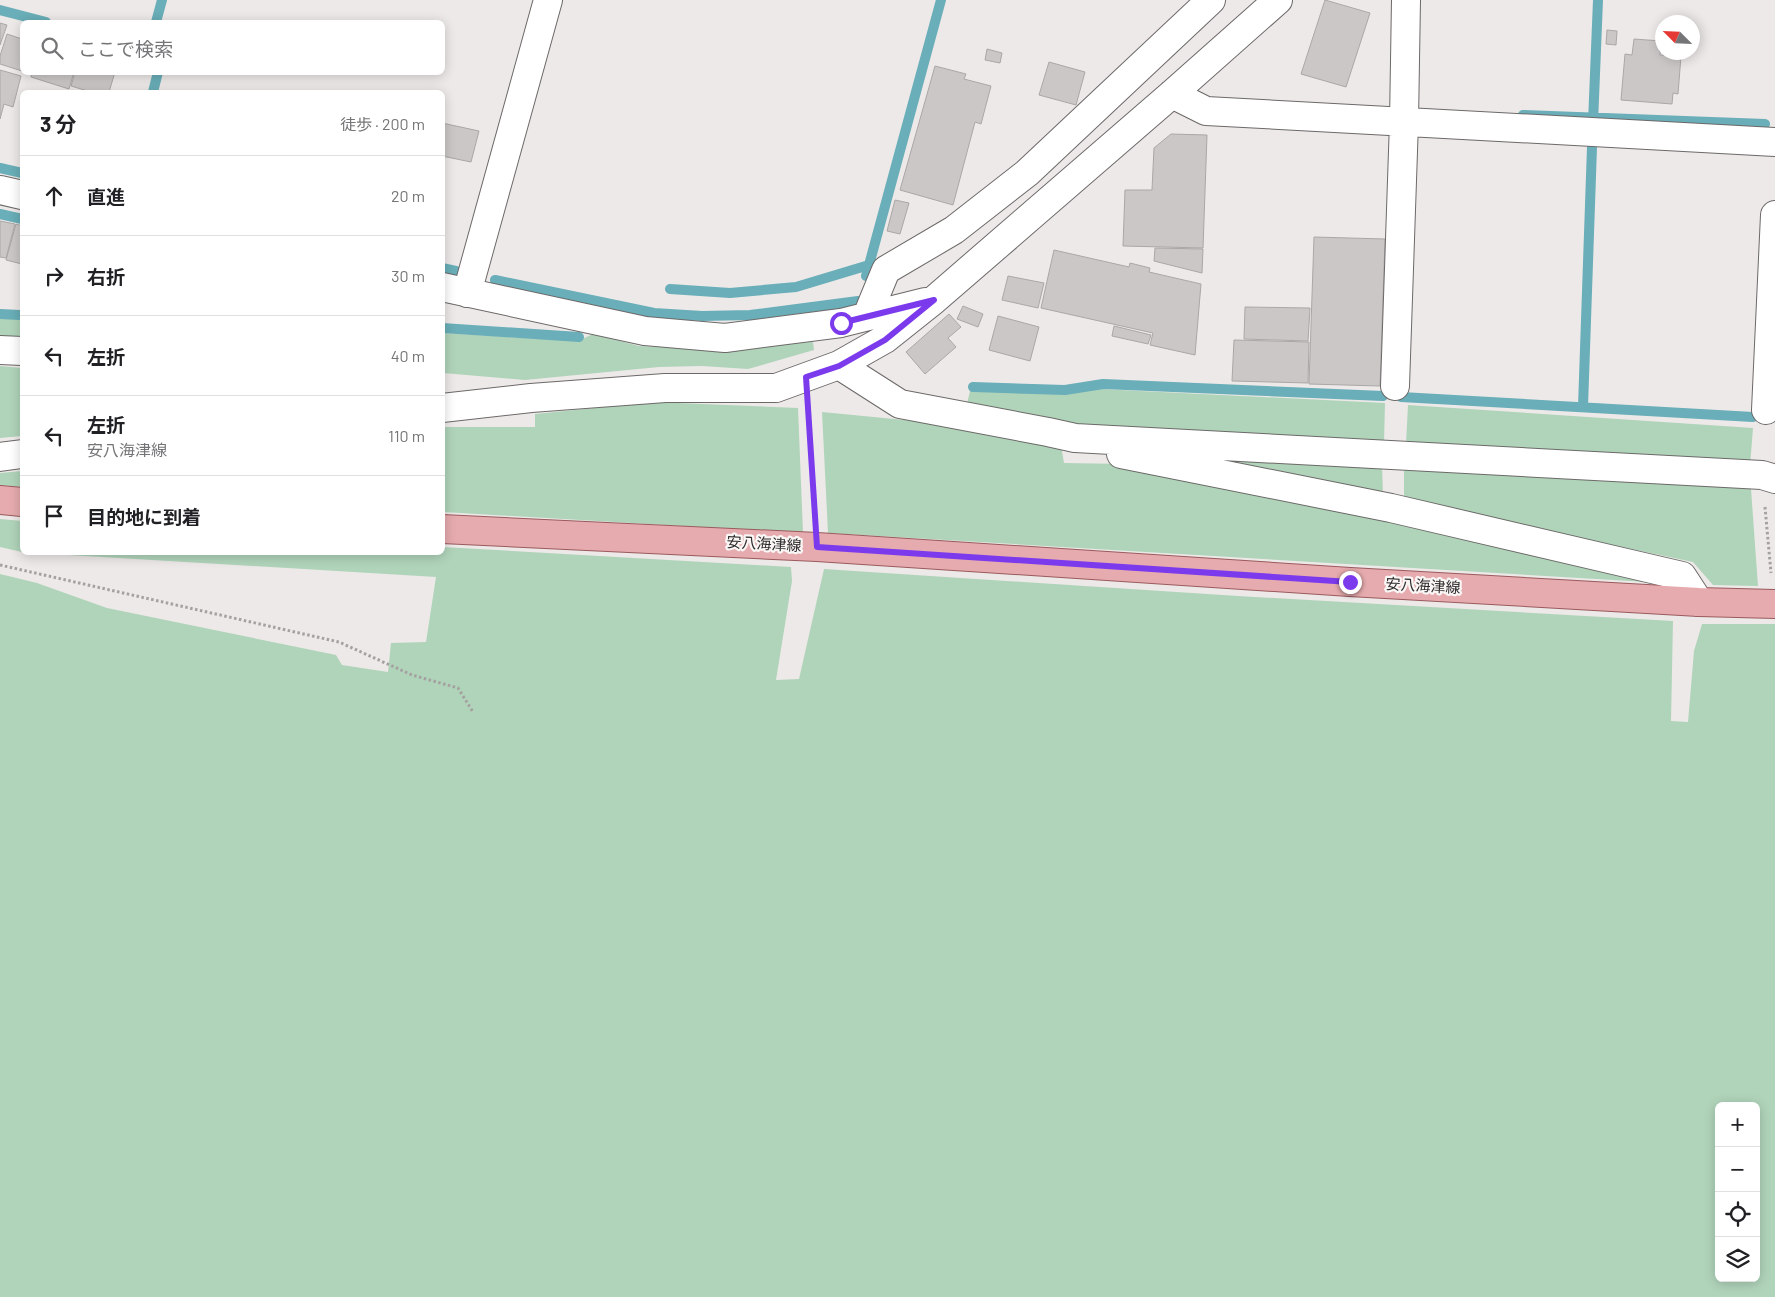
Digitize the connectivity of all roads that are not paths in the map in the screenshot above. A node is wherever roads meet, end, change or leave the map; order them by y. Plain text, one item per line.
1 (548, 0) edge
2 (1211, 0) edge
3 (1278, 0) edge
4 (1406, 0) edge
5 (1172, 94) junction
6 (1404, 122) junction
7 (1775, 142) edge
8 (0, 190) edge
9 (20, 194) edge
10 (1775, 215) edge
11 (455, 290) edge
12 (934, 300) junction
13 (867, 316) junction
14 (0, 350) edge
15 (20, 350) edge
16 (839, 366) junction
17 (1395, 386) dead end
18 (445, 388) edge
19 (531, 398) junction
20 (445, 408) edge
21 (1766, 410) dead end
22 (1075, 438) junction
23 (20, 454) edge
24 (0, 457) edge
25 (1775, 479) edge
26 (0, 500) edge
27 (20, 502) edge
28 (445, 529) edge
29 (1699, 602) junction
30 (1775, 604) edge

1 - 11 street
2 - 13 street
3 - 5 street
4 - 6 street
5 - 6 street
5 - 12 street
6 - 7 street
6 - 17 street
8 - 9 street
10 - 21 street
11 - 13 street
12 - 13 street
12 - 16 street
14 - 15 street
16 - 19 street
16 - 22 street
18 - 19 street
19 - 20 street
22 - 25 street
22 - 29 street
23 - 24 street
26 - 27 main road
28 - 29 main road, 安八海津線
29 - 30 main road, 安八海津線

